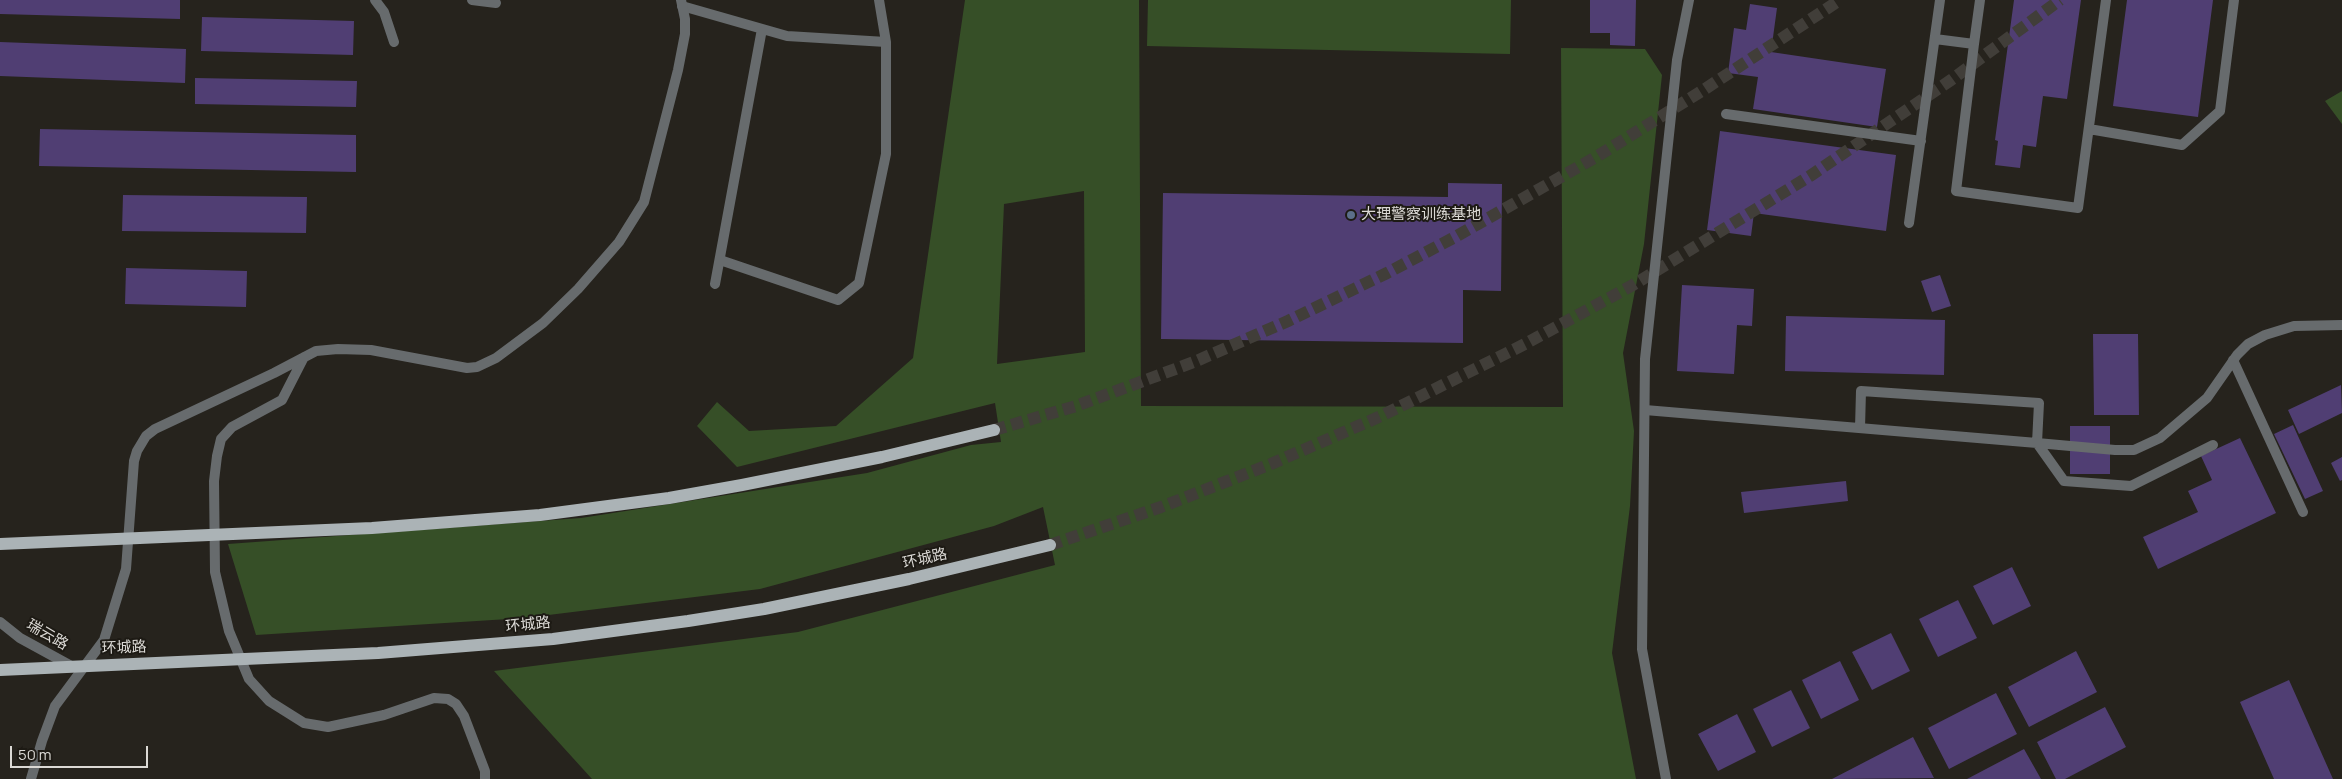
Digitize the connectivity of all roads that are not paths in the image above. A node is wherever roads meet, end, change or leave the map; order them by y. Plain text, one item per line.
1 (376, 0) edge
2 (472, 0) edge
3 (879, 0) edge
4 (1689, 0) edge
5 (1940, 0) edge
6 (1980, 0) edge
7 (2106, 0) edge
8 (2234, 0) edge
9 (496, 2) dead end
10 (682, 3) edge
11 (762, 29) junction
12 (1935, 39) junction
13 (394, 42) dead end
14 (886, 42) junction
15 (1974, 44) junction
16 (1726, 114) dead end
17 (2089, 129) junction
18 (1920, 141) junction
19 (1909, 223) dead end
20 (720, 260) junction
21 (715, 284) dead end
22 (2342, 325) edge
23 (306, 354) junction
24 (2233, 360) junction
25 (1645, 410) junction
26 (1860, 428) junction
27 (994, 430) tunnel mouth
28 (2037, 443) junction
29 (2214, 445) dead end
30 (2304, 512) dead end
31 (0, 544) edge
32 (1050, 545) tunnel mouth
33 (0, 622) edge
34 (0, 670) edge
35 (81, 671) junction
36 (31, 779) edge
37 (485, 779) edge
38 (1666, 779) edge

1 - 13 street
2 - 9 street
3 - 14 street
4 - 25 street
5 - 12 street
6 - 15 street
7 - 17 street
8 - 17 street
10 - 11 street
10 - 23 street
11 - 14 street
11 - 20 street
12 - 15 street
12 - 18 street
14 - 20 street
15 - 17 street
16 - 18 street
18 - 19 street
20 - 21 street
22 - 24 street
23 - 35 street
23 - 37 street
24 - 28 street
24 - 30 street
25 - 26 street
25 - 38 street
26 - 28 street
26 - 28 street
27 - 31 main road
28 - 29 street
32 - 34 main road, 环城路
33 - 35 street, 瑞云路
35 - 36 street

